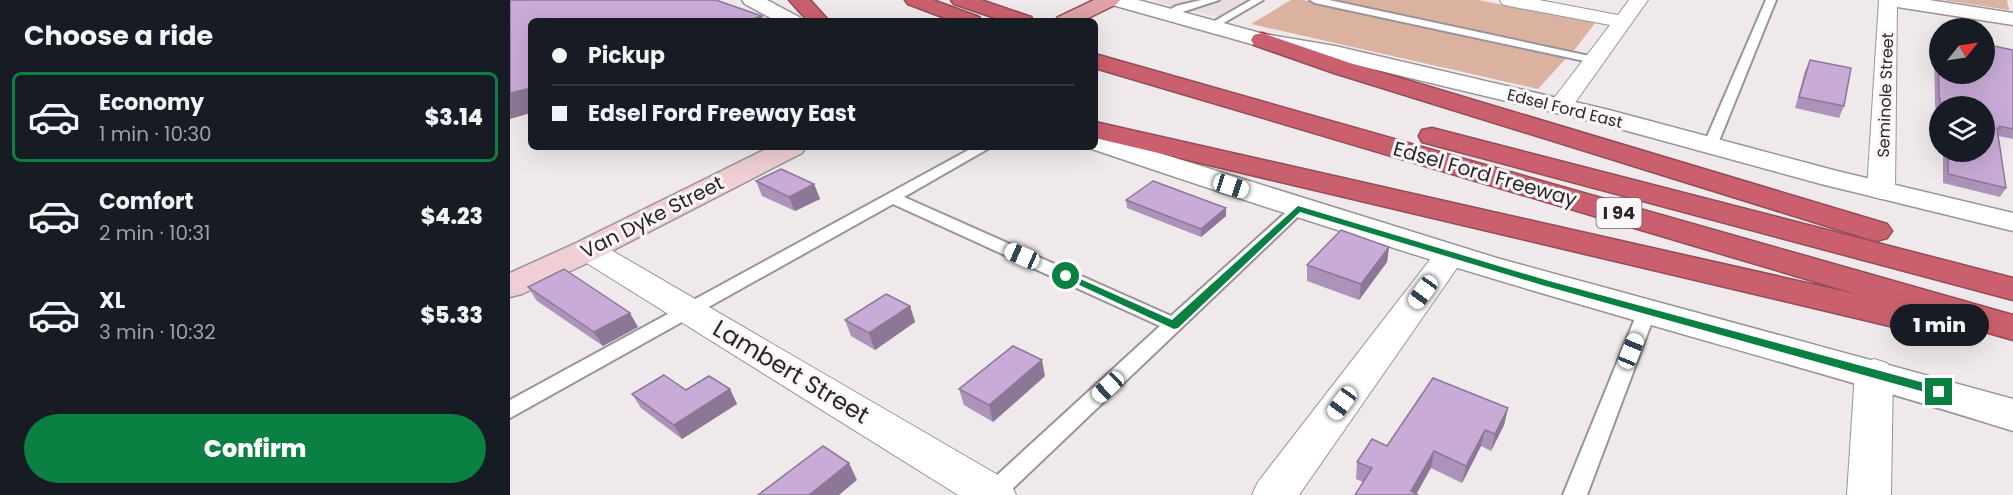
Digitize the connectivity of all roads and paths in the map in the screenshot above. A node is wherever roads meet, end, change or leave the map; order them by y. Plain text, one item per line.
1 (752, 0) edge
2 (799, 0) edge
3 (915, 0) edge
4 (961, 0) edge
5 (1110, 0) edge
6 (1116, 0) edge
7 (1214, 0) edge
8 (1258, 0) edge
9 (1314, 0) edge
10 (1509, 0) edge
11 (1639, 0) edge
12 (1771, 0) edge
13 (1890, 0) edge
14 (1167, 14) junction
15 (786, 18) edge
16 (816, 18) edge
17 (964, 18) edge
18 (1015, 18) edge
19 (1072, 18) edge
20 (2013, 19) edge
21 (1623, 22) junction
22 (1210, 26) junction
23 (1262, 40) junction
24 (1098, 45) edge
25 (1594, 60) junction
26 (1098, 62) edge
27 (1560, 106) junction
28 (1098, 131) edge
29 (1098, 142) edge
30 (1710, 146) junction
31 (786, 150) edge
32 (979, 150) edge
33 (1881, 190) junction
34 (893, 198) junction
35 (1298, 209) junction
36 (2013, 222) edge
37 (588, 250) junction
38 (1450, 255) junction
39 (2013, 272) edge
40 (510, 286) edge
41 (2013, 289) edge
42 (1647, 310) junction
43 (689, 311) junction
44 (1174, 325) junction
45 (2013, 328) edge
46 (2013, 341) edge
47 (1874, 372) junction
48 (510, 410) edge
49 (2013, 415) edge
50 (992, 495) edge
51 (1274, 495) edge
52 (1575, 495) edge
53 (1869, 495) edge

1 - 15 street
2 - 16 highway
3 - 17 highway
4 - 18 highway
5 - 19 main road
6 - 14 street, Edsel Ford East
7 - 14 lane
8 - 22 lane
9 - 25 lane
10 - 21 street
11 - 21 street
12 - 30 lane
13 - 20 street
13 - 33 street, Seminole Street
14 - 22 street, Edsel Ford East
21 - 25 street
22 - 23 street, Edsel Ford East
23 - 27 street, Edsel Ford East
23 - 39 highway
24 - 41 highway, Edsel Ford Freeway / I 94
25 - 27 street
26 - 45 highway, Edsel Ford Freeway / I 94
27 - 30 street, Edsel Ford East
28 - 46 highway
29 - 35 street
30 - 33 street, Edsel Ford East
31 - 37 main road, Van Dyke Street
32 - 34 lane
33 - 36 street, Edsel Ford East
34 - 43 lane
34 - 44 lane
35 - 38 street
35 - 44 lane
37 - 40 main road, Van Dyke Street
37 - 43 street, Lambert Street
38 - 42 street
38 - 51 street
42 - 47 street
42 - 52 lane
43 - 48 lane
43 - 50 street, Lambert Street
44 - 50 lane
47 - 49 street
47 - 53 street

